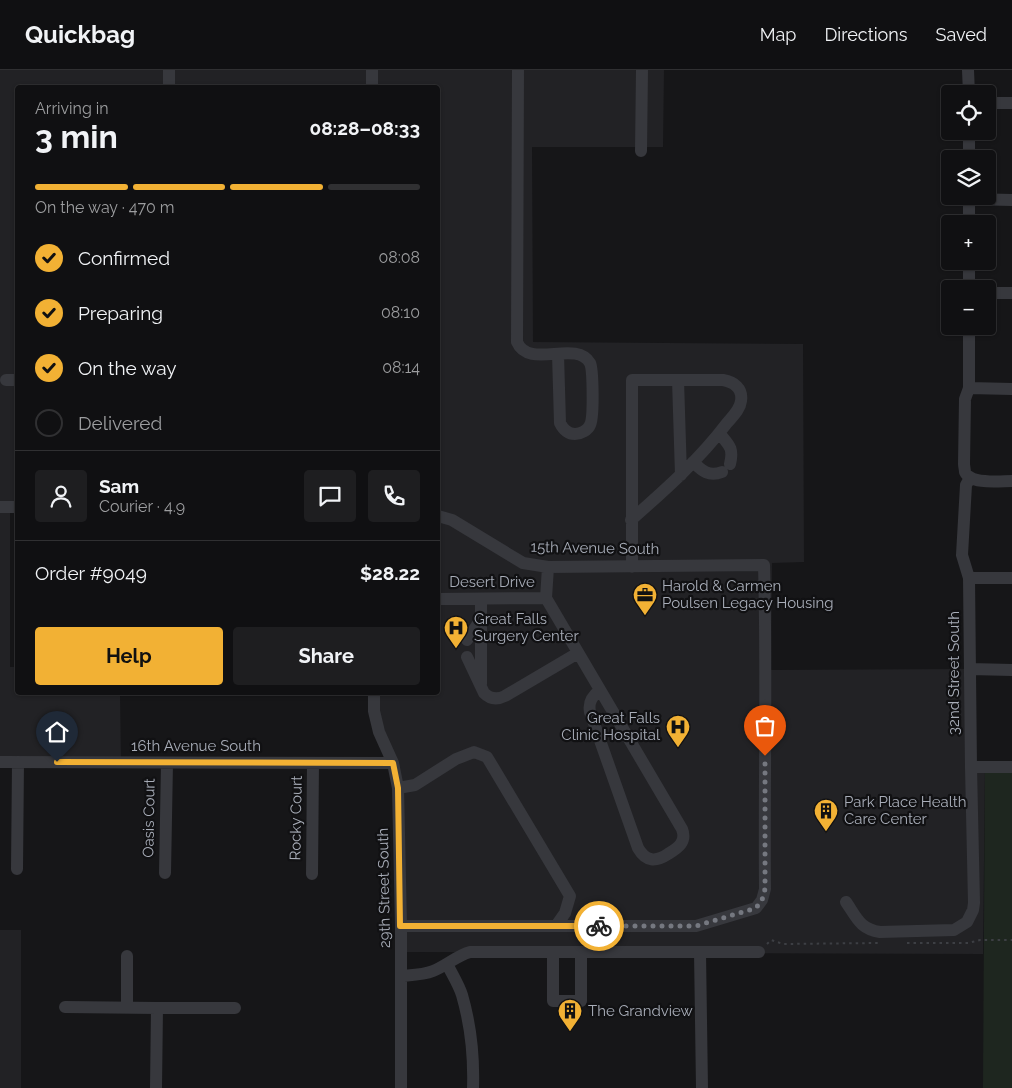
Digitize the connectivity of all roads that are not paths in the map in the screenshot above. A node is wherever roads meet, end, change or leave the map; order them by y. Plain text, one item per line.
1 (169, 70) edge
2 (372, 70) edge
3 (518, 70) edge
4 (642, 70) edge
5 (968, 70) edge
6 (169, 85) edge
7 (372, 85) edge
8 (969, 85) edge
9 (996, 103) edge
10 (1012, 103) edge
11 (641, 151) dead end
12 (996, 199) edge
13 (1012, 200) edge
14 (996, 292) edge
15 (1012, 293) edge
16 (969, 335) edge
17 (558, 354) junction
18 (678, 380) junction
19 (969, 388) junction
20 (1012, 388) edge
21 (719, 433) junction
22 (693, 462) junction
23 (681, 475) junction
24 (970, 478) junction
25 (1012, 481) edge
26 (0, 507) edge
27 (15, 507) edge
28 (440, 517) edge
29 (632, 520) junction
30 (632, 566) junction
31 (548, 567) junction
32 (969, 578) junction
33 (1012, 578) edge
34 (546, 598) junction
35 (440, 599) edge
36 (481, 599) junction
37 (481, 619) junction
38 (466, 640) dead end
39 (578, 653) junction
40 (467, 657) dead end
41 (970, 669) junction
42 (1012, 670) edge
43 (481, 688) junction
44 (600, 690) junction
45 (374, 695) edge
46 (0, 762) edge
47 (18, 762) junction
48 (167, 762) junction
49 (313, 763) junction
50 (393, 763) junction
51 (971, 768) junction
52 (1012, 768) edge
53 (398, 788) junction
54 (18, 869) dead end
55 (165, 873) dead end
56 (312, 874) dead end
57 (846, 902) dead end
58 (400, 926) junction
59 (556, 926) junction
60 (553, 952) junction
61 (581, 952) junction
62 (700, 952) junction
63 (759, 952) dead end
64 (127, 956) dead end
65 (447, 964) junction
66 (401, 976) junction
67 (65, 1007) dead end
68 (127, 1007) junction
69 (157, 1008) junction
70 (235, 1008) dead end
71 (156, 1088) edge
72 (401, 1088) edge
73 (473, 1088) edge
74 (702, 1088) edge

1 - 6 street
2 - 7 street
3 - 17 street
4 - 11 street
5 - 8 street
9 - 10 street
12 - 13 street
14 - 15 street
16 - 19 street
17 - 17 street
18 - 21 street
18 - 23 street
18 - 29 street
19 - 20 street
19 - 24 street
21 - 22 street
21 - 22 street
22 - 23 street
23 - 29 street
24 - 25 street
24 - 32 street, 32nd Street South
26 - 27 street
28 - 31 street, 15th Avenue South
29 - 30 street
30 - 31 street, 15th Avenue South
30 - 59 street, 15th Avenue South
31 - 34 street
32 - 33 street
32 - 41 street, 32nd Street South
34 - 36 street, Desert Drive
34 - 39 street
35 - 36 street, Desert Drive
36 - 37 street
37 - 38 street
37 - 43 street
39 - 43 street
39 - 44 street
40 - 43 street
41 - 42 street
41 - 51 street, 32nd Street South
44 - 44 street
45 - 50 street, 29th Street South
46 - 47 street, 16th Avenue South
47 - 48 street, 16th Avenue South
47 - 54 street
48 - 49 street, 16th Avenue South
48 - 55 street, Oasis Court
49 - 50 street, 16th Avenue South
49 - 56 street, Rocky Court
50 - 53 street, 29th Street South
51 - 52 street
51 - 57 street, 32nd Street South
53 - 58 street, 29th Street South
53 - 59 street
58 - 59 street
58 - 66 street, 29th Street South
60 - 61 street
60 - 61 street
60 - 65 street
61 - 62 street
62 - 63 street
62 - 74 street
64 - 68 street
65 - 66 street
65 - 73 street
66 - 72 street, 29th Street South
67 - 68 street
68 - 69 street
69 - 70 street
69 - 71 street

